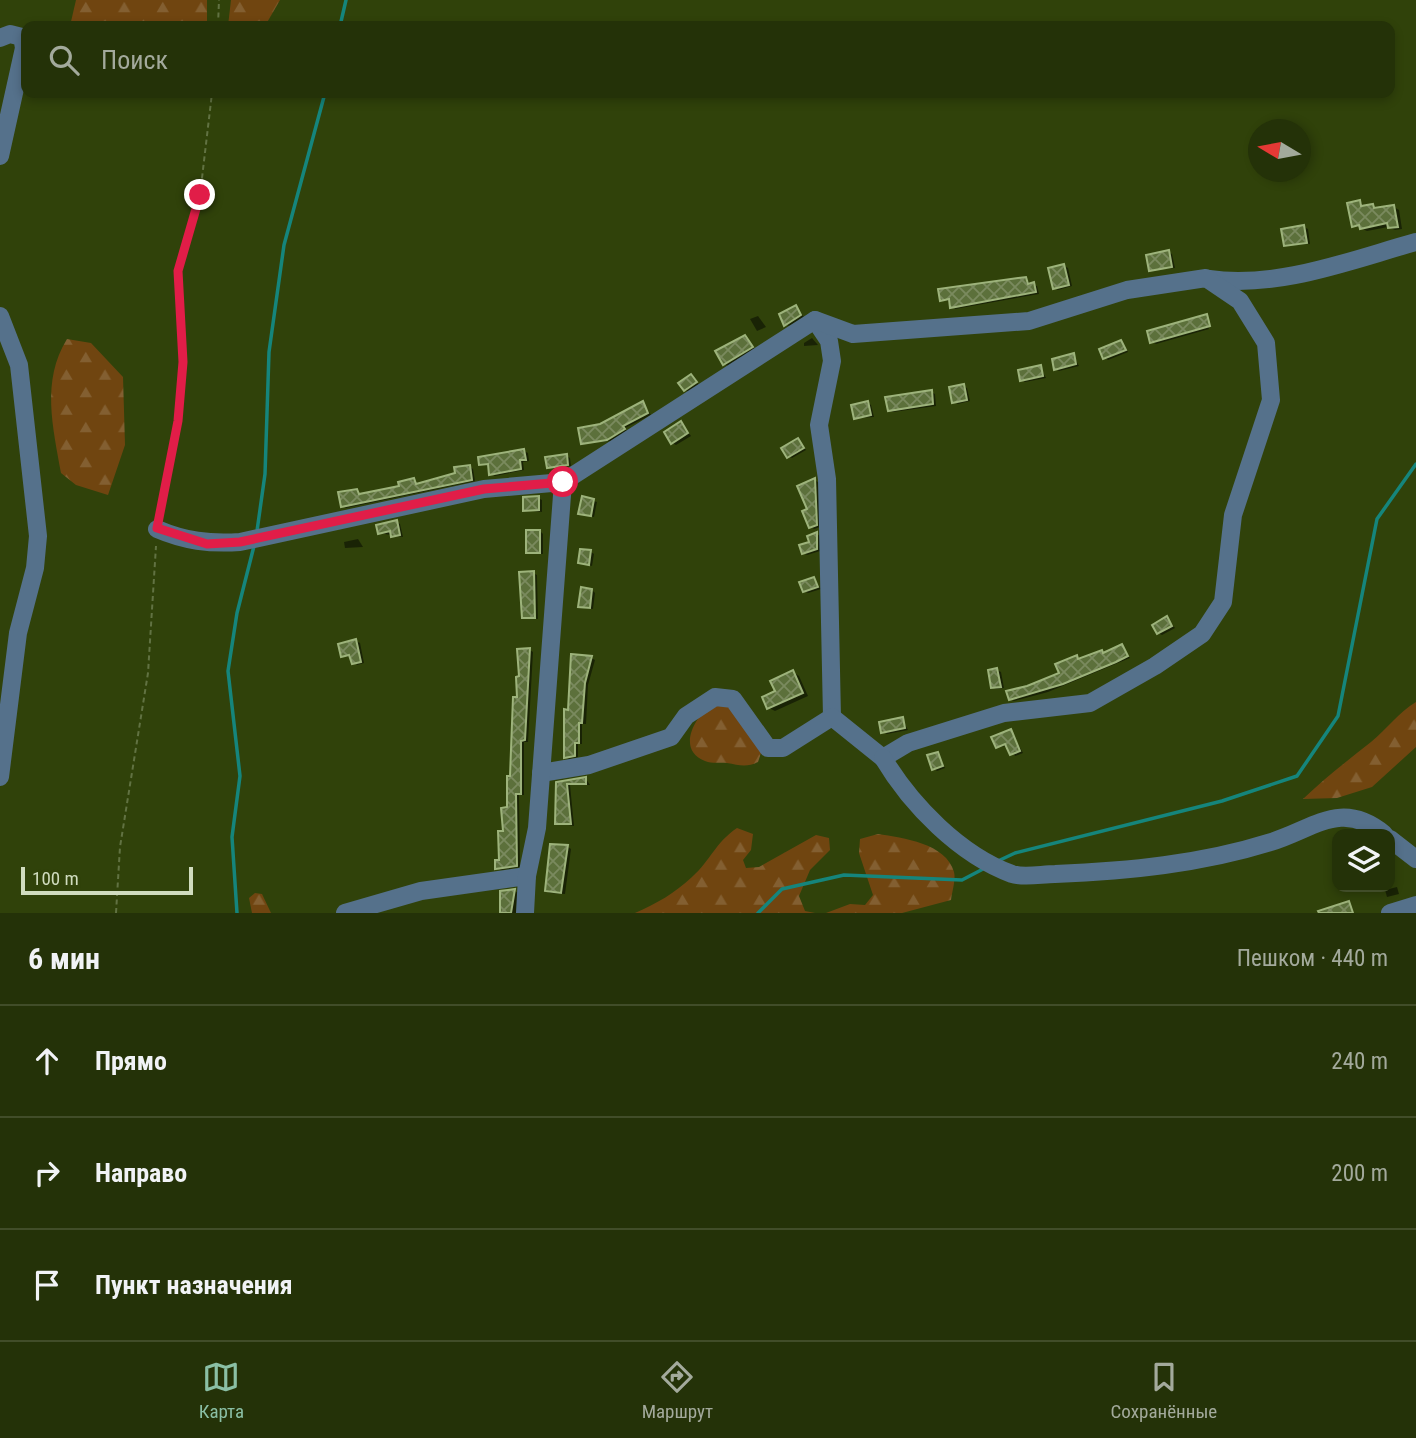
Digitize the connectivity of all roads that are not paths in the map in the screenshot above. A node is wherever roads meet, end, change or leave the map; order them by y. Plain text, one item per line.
1 (21, 37) edge
2 (0, 38) edge
3 (21, 62) edge
4 (0, 156) edge
5 (1416, 243) edge
6 (1206, 278) junction
7 (0, 316) edge
8 (815, 320) junction
9 (563, 482) junction
10 (157, 528) road end
11 (832, 717) junction
12 (883, 758) junction
13 (541, 773) junction
14 (0, 777) edge
15 (1378, 829) edge
16 (1395, 843) edge
17 (1416, 859) edge
18 (527, 876) junction
19 (1416, 905) edge
20 (345, 913) edge
21 (525, 913) edge
22 (1390, 913) edge

1 - 2 street
3 - 4 street
5 - 6 street
6 - 8 street
6 - 12 street
7 - 14 street
8 - 9 street
8 - 11 street
9 - 10 street
9 - 13 street
11 - 12 street
11 - 13 street
12 - 15 street
13 - 18 street
16 - 17 street
18 - 20 street
18 - 21 street
19 - 22 street

